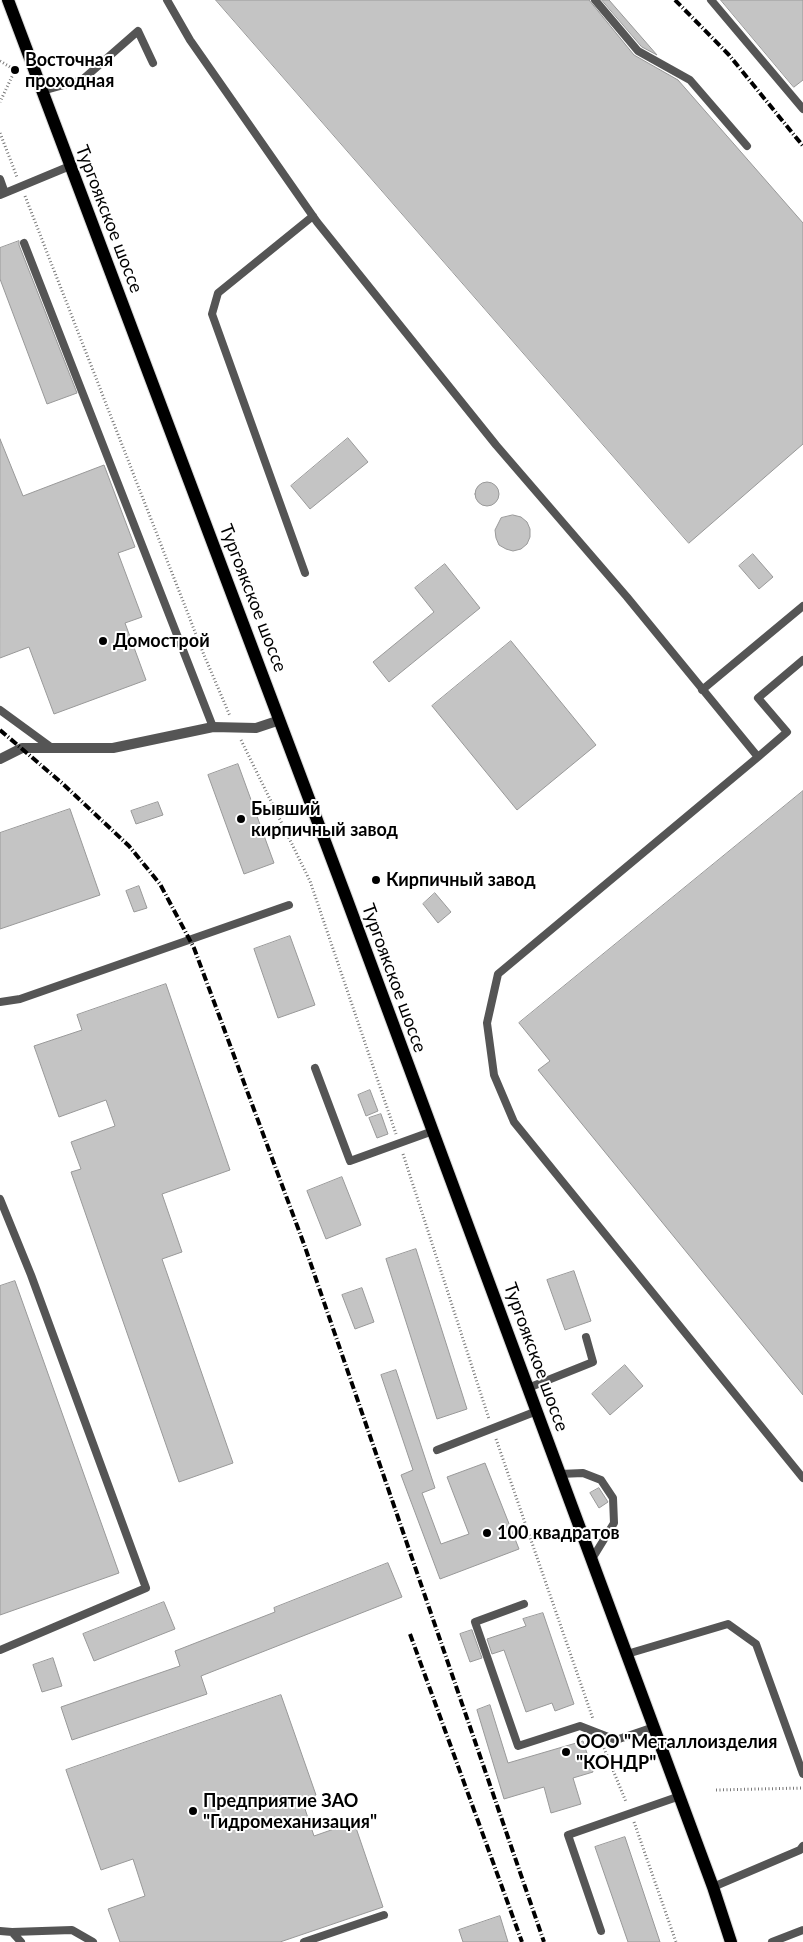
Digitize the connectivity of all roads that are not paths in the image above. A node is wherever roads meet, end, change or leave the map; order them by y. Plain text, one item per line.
1 (8, 0) edge
2 (167, 0) edge
3 (595, 0) edge
4 (711, 0) edge
5 (153, 63) dead end
6 (42, 91) junction
7 (803, 109) edge
8 (747, 146) dead end
9 (70, 166) junction
10 (0, 179) edge
11 (2, 194) edge
12 (313, 216) junction
13 (24, 243) dead end
14 (305, 573) dead end
15 (803, 606) edge
16 (803, 660) edge
17 (702, 690) junction
18 (0, 710) edge
19 (280, 720) junction
20 (213, 726) junction
21 (52, 748) junction
22 (758, 757) junction
23 (0, 759) edge
24 (289, 905) dead end
25 (0, 1002) edge
26 (315, 1068) dead end
27 (433, 1131) junction
28 (0, 1199) edge
29 (586, 1337) dead end
30 (528, 1388) junction
31 (537, 1412) junction
32 (436, 1450) dead end
33 (560, 1474) junction
34 (803, 1478) edge
35 (592, 1558) junction
36 (524, 1604) dead end
37 (0, 1650) edge
38 (627, 1654) junction
39 (654, 1727) junction
40 (803, 1774) edge
41 (680, 1796) junction
42 (803, 1846) edge
43 (713, 1887) junction
44 (384, 1915) dead end
45 (803, 1930) edge
46 (0, 1931) edge
47 (601, 1931) dead end
48 (12, 1932) junction
49 (21, 1942) edge
50 (93, 1942) edge
51 (304, 1942) edge
52 (731, 1942) edge
53 (772, 1942) edge

1 - 6 main road, Тургоякское шоссе
2 - 12 lane
3 - 8 lane
4 - 7 lane
5 - 6 lane
6 - 9 main road, Тургоякское шоссе
9 - 11 lane
9 - 19 main road, Тургоякское шоссе
10 - 11 lane
12 - 14 lane
12 - 17 lane
13 - 20 lane
15 - 17 lane
16 - 22 lane
17 - 22 lane
18 - 21 lane
19 - 20 street
19 - 27 main road, Тургоякское шоссе
20 - 21 street
21 - 23 street
22 - 34 lane
24 - 25 lane
26 - 27 lane
27 - 30 main road, Тургоякское шоссе
28 - 37 lane
29 - 30 lane
30 - 31 main road, Тургоякское шоссе
31 - 32 lane
31 - 33 main road, Тургоякское шоссе
33 - 35 main road, Тургоякское шоссе
33 - 35 lane
35 - 38 main road, Тургоякское шоссе
36 - 39 lane
38 - 39 main road, Тургоякское шоссе
38 - 40 lane
39 - 41 main road, Тургоякское шоссе
41 - 43 main road, Тургоякское шоссе
41 - 47 lane
42 - 43 lane
43 - 52 main road, Тургоякское шоссе
44 - 51 lane
45 - 53 lane
46 - 48 lane
48 - 49 lane
48 - 50 lane

